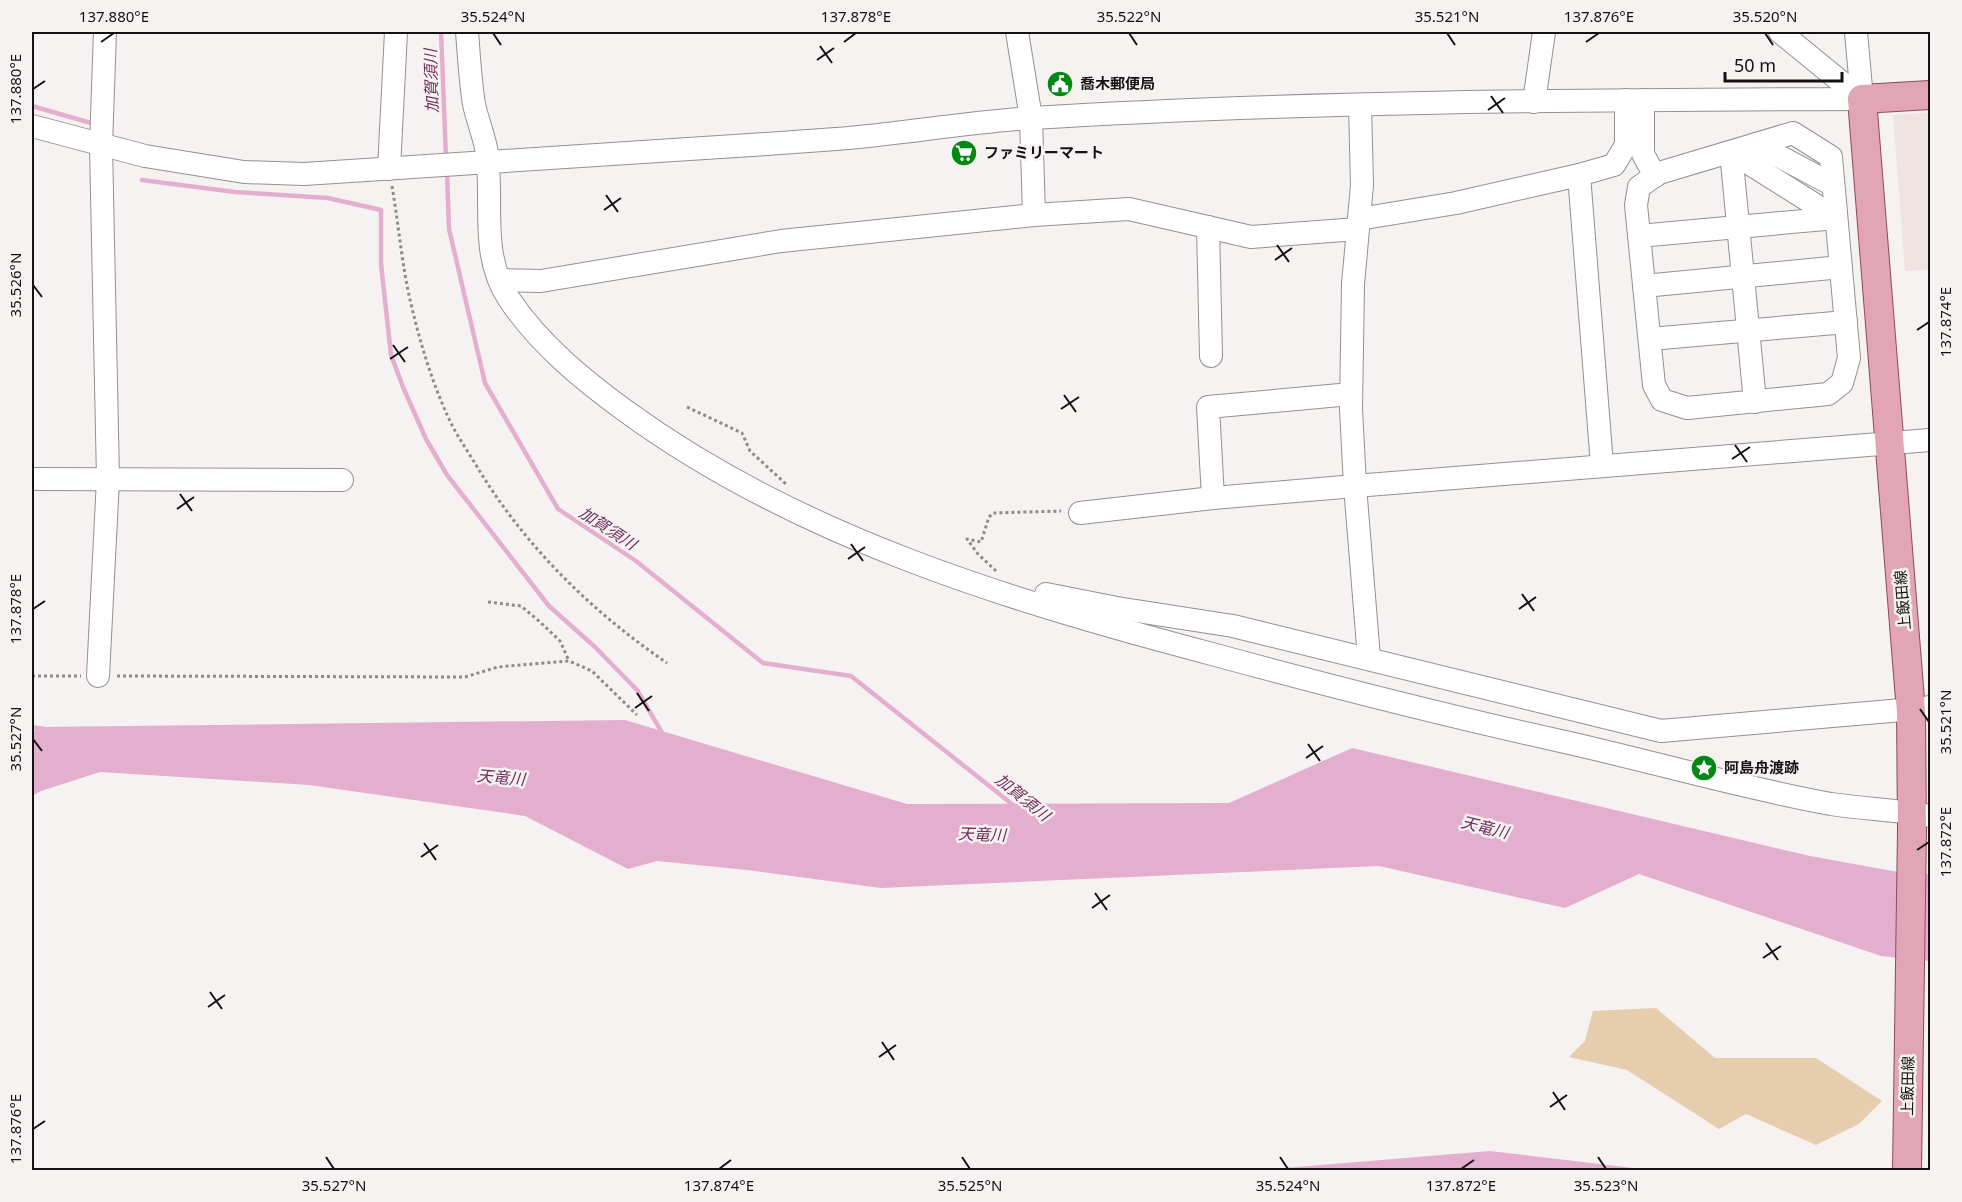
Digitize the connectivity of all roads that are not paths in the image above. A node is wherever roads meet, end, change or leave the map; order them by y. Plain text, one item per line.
1 (105, 32) edge
2 (396, 32) edge
3 (467, 32) edge
4 (1017, 32) edge
5 (1544, 32) edge
6 (1780, 32) edge
7 (1856, 32) edge
8 (1930, 96) edge
9 (1862, 99) junction
10 (1635, 100) junction
11 (1533, 102) junction
12 (1360, 105) junction
13 (1031, 118) junction
14 (32, 126) edge
15 (101, 145) junction
16 (1731, 152) junction
17 (484, 159) junction
18 (391, 169) junction
19 (1579, 175) junction
20 (1655, 176) junction
21 (1034, 215) junction
22 (1836, 218) junction
23 (1358, 224) junction
24 (1208, 227) junction
25 (1738, 227) junction
26 (1639, 236) junction
27 (1841, 267) junction
28 (1743, 276) junction
29 (500, 280) junction
30 (1644, 286) junction
31 (1845, 322) junction
32 (1748, 330) junction
33 (1650, 339) junction
34 (1211, 356) dead end
35 (1351, 394) junction
36 (1755, 402) junction
37 (1930, 440) edge
38 (1890, 444) junction
39 (1602, 465) junction
40 (32, 479) edge
41 (108, 479) junction
42 (342, 480) dead end
43 (1355, 486) junction
44 (1213, 498) junction
45 (1080, 513) road end
46 (1001, 593) junction
47 (1369, 658) junction
48 (98, 676) road end
49 (1902, 710) dead end
50 (1918, 820) edge
51 (1907, 1170) edge

1 - 15 street
2 - 18 street
3 - 17 street
4 - 13 street
5 - 11 street
6 - 9 street
7 - 9 street
8 - 9 main road
9 - 10 street
9 - 38 main road, 上飯田線
10 - 11 street
10 - 19 street
10 - 20 street
11 - 12 street
12 - 13 street
12 - 23 street
13 - 17 street
13 - 21 street
14 - 15 street
15 - 18 street
15 - 41 street
16 - 20 street
16 - 22 street
16 - 22 street
16 - 25 street
17 - 18 street
17 - 29 street
19 - 23 street
19 - 39 street
20 - 26 street
21 - 24 street
21 - 29 street
22 - 25 street
22 - 27 street
23 - 24 street
23 - 35 street
24 - 34 street
25 - 26 street
25 - 28 street
26 - 30 street
27 - 28 street
27 - 31 street
28 - 30 street
28 - 32 street
29 - 46 street
30 - 33 street
31 - 32 street
31 - 36 street
32 - 33 street
32 - 36 street
33 - 36 street
35 - 43 street
35 - 44 street
37 - 38 street
38 - 39 street
38 - 50 main road, 上飯田線
39 - 43 street
40 - 41 street
41 - 42 street
41 - 48 street
43 - 44 street
43 - 47 street
44 - 45 street
46 - 47 street
46 - 50 street
47 - 49 street
50 - 51 main road, 上飯田線

